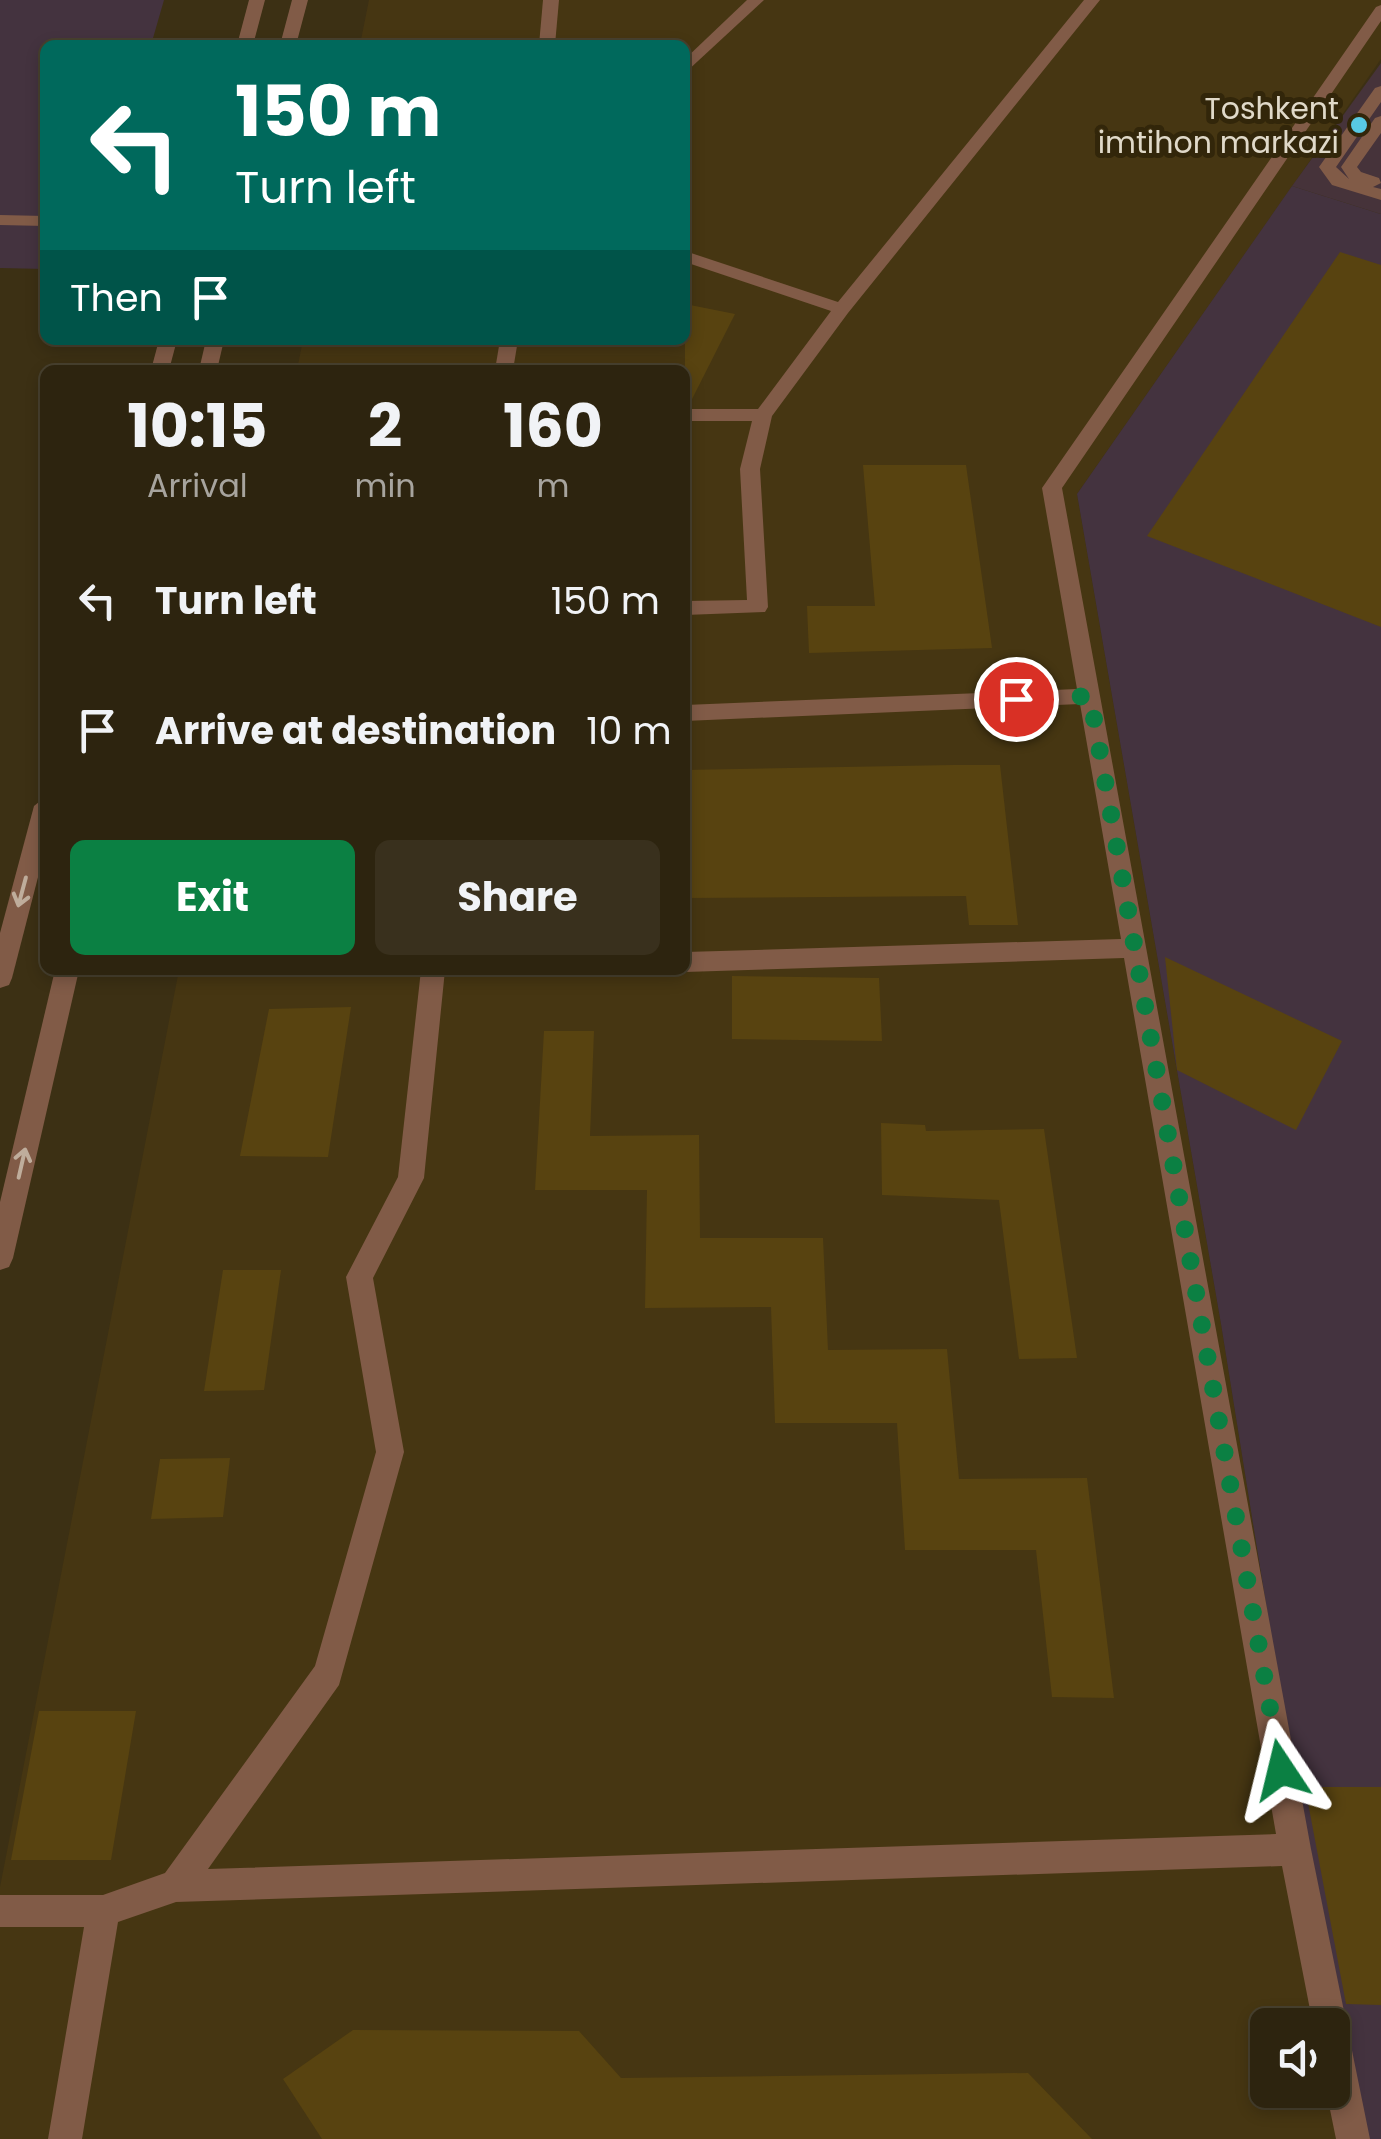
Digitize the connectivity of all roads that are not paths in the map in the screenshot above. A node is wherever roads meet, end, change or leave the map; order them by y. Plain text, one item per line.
1 (257, 0) edge
2 (300, 0) edge
3 (552, 0) edge
4 (756, 0) edge
5 (1092, 0) edge
6 (1381, 10) edge
7 (246, 40) edge
8 (289, 40) edge
9 (548, 40) edge
10 (690, 63) edge
11 (1381, 91) edge
12 (1381, 122) edge
13 (1373, 146) edge
14 (1381, 184) edge
15 (1381, 195) edge
16 (0, 220) edge
17 (40, 221) edge
18 (690, 258) edge
19 (842, 309) junction
20 (690, 415) edge
21 (763, 415) junction
22 (690, 608) edge
23 (1090, 696) junction
24 (690, 713) edge
25 (40, 825) edge
26 (1132, 948) junction
27 (690, 962) edge
28 (67, 975) edge
29 (432, 975) edge
30 (0, 978) edge
31 (0, 1258) edge
32 (1295, 1849) junction
33 (176, 1886) junction
34 (0, 1911) edge
35 (103, 1911) junction
36 (1327, 2008) edge
37 (1347, 2108) edge
38 (64, 2139) edge
39 (1353, 2139) edge

1 - 7 street
2 - 8 street
3 - 9 street
4 - 10 street
5 - 19 street
6 - 23 street
11 - 15 street
12 - 13 street
13 - 14 street
16 - 17 street
18 - 19 street
19 - 21 street
20 - 21 street
21 - 22 street
23 - 24 street
23 - 26 street
25 -> 30 street
26 - 27 street
26 - 32 street
31 -> 28 street
29 - 33 street
32 - 33 street
32 - 36 street
33 - 35 street
34 - 35 street
35 - 38 street
37 - 39 street

